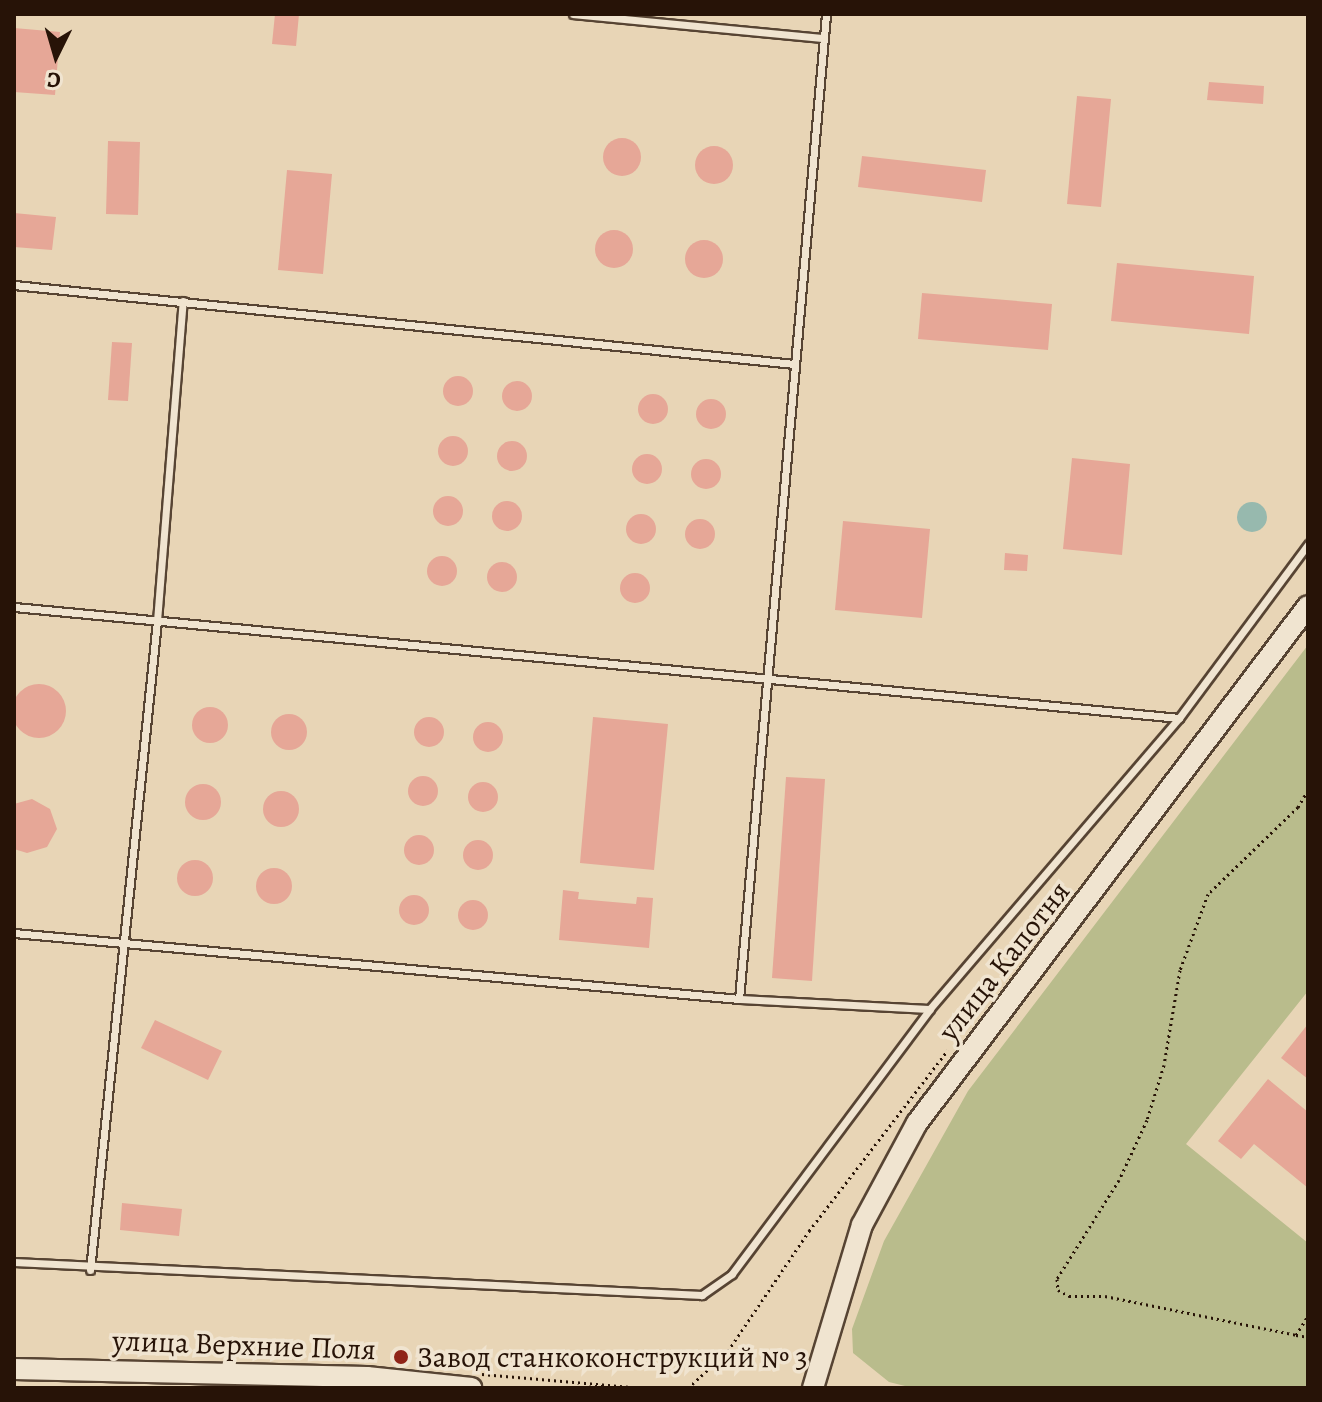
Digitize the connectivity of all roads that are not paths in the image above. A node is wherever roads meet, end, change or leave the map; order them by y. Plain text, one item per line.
1 (573, 14) edge
2 (826, 14) edge
3 (824, 38) junction
4 (14, 285) edge
5 (183, 301) junction
6 (795, 364) junction
7 (1308, 544) edge
8 (1308, 606) edge
9 (14, 607) edge
10 (157, 621) junction
11 (768, 679) junction
12 (1179, 718) junction
13 (14, 933) edge
14 (123, 943) junction
15 (739, 999) junction
16 (930, 1009) junction
17 (14, 1262) edge
18 (90, 1270) junction
19 (14, 1369) edge
20 (203, 1381) edge
21 (471, 1388) edge
22 (813, 1388) edge

1 - 3 lane
2 - 3 lane
3 - 6 lane
4 - 5 lane
5 - 6 lane
5 - 10 lane
6 - 11 lane
7 - 12 lane
8 - 22 main road, улица Капотня
9 - 10 lane
10 - 11 lane
10 - 14 lane
11 - 12 lane
11 - 15 lane
12 - 16 lane
13 - 14 lane
14 - 15 lane
14 - 18 lane
15 - 16 lane
16 - 18 lane
17 - 18 lane
19 - 20 main road, улица Верхние Поля
20 - 21 main road, улица Верхние Поля

